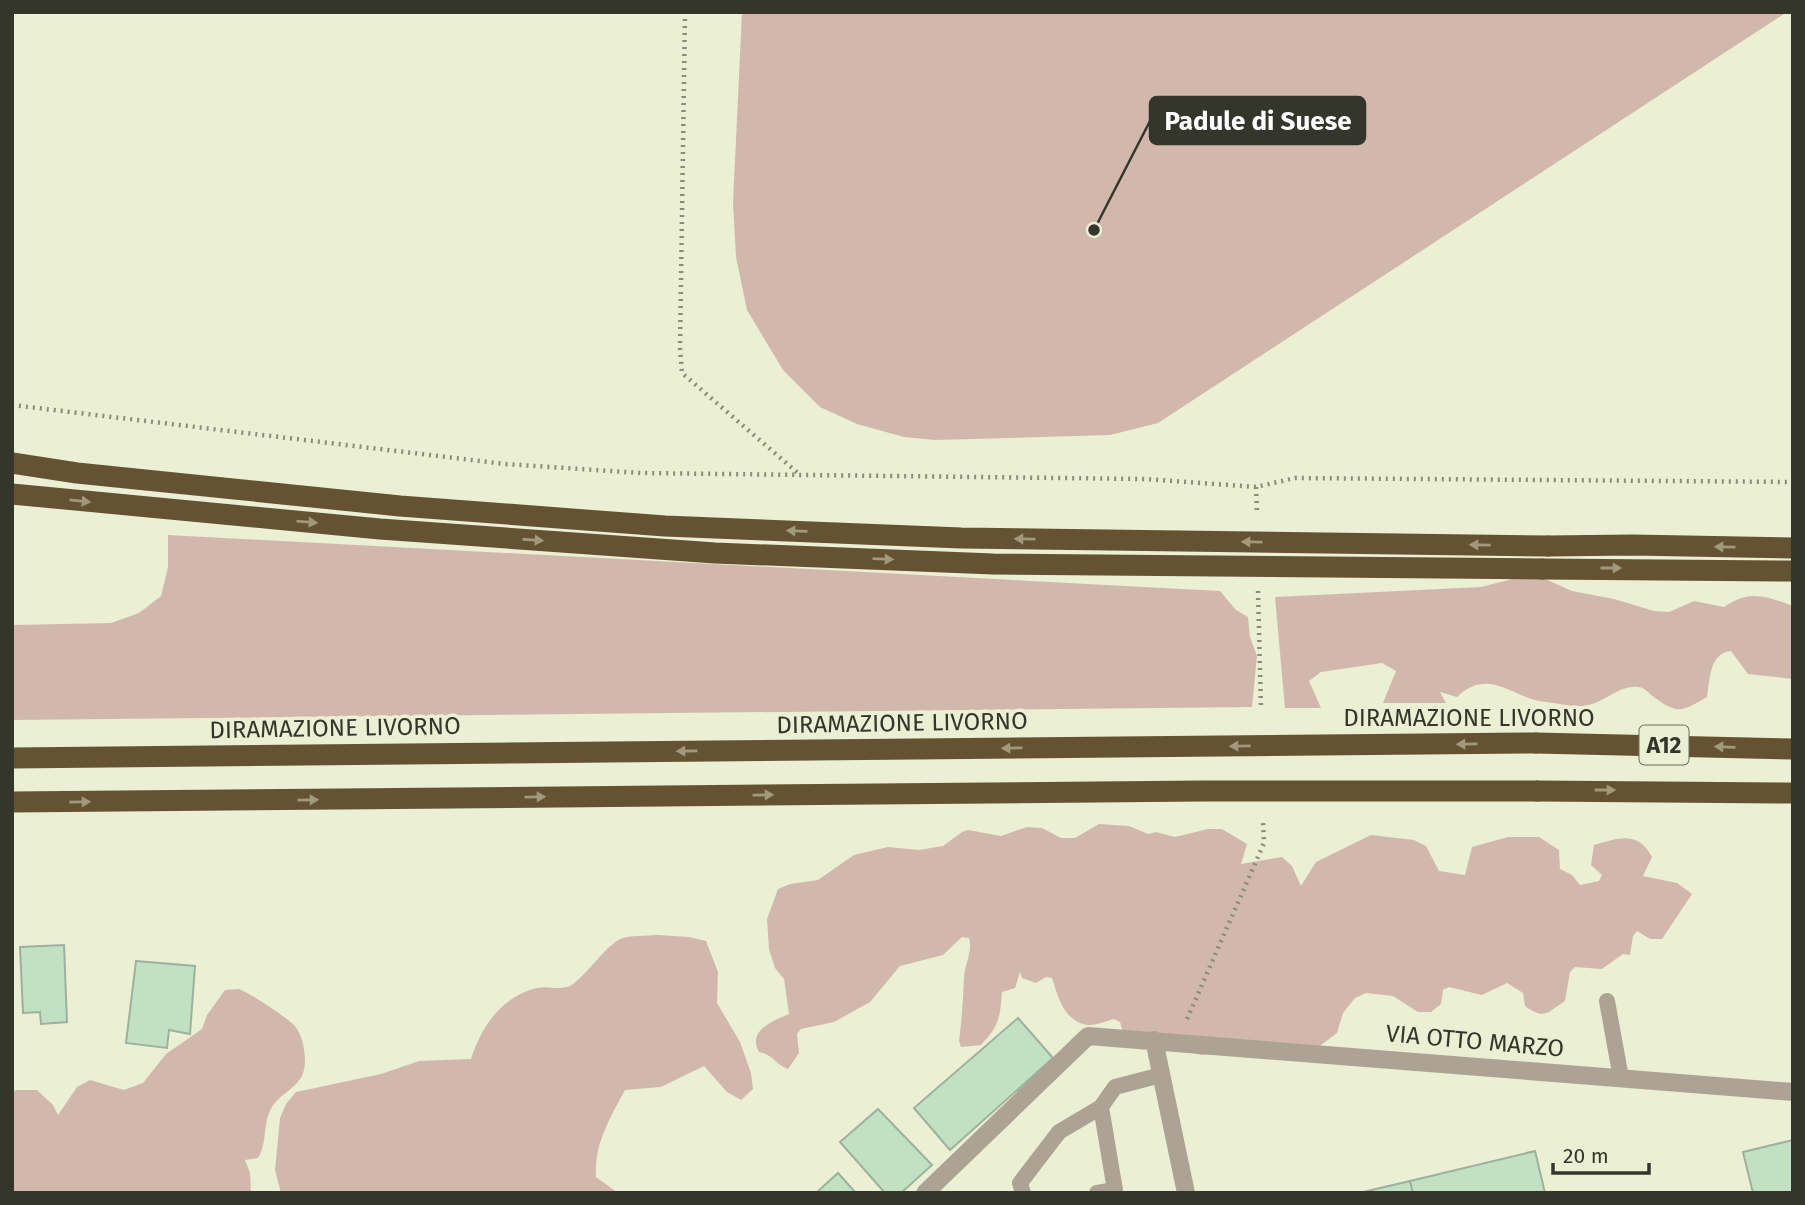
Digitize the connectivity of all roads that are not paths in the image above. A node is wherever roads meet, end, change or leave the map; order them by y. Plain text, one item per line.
1 (12, 463) edge
2 (12, 494) edge
3 (1793, 548) edge
4 (1793, 571) edge
5 (1793, 749) edge
6 (12, 758) edge
7 (1793, 793) edge
8 (12, 802) edge
9 (1607, 1001) dead end
10 (1154, 1040) junction
11 (1161, 1075) junction
12 (1621, 1078) junction
13 (1793, 1092) edge
14 (1101, 1107) junction
15 (925, 1193) edge
16 (1023, 1193) edge
17 (1097, 1193) edge
18 (1186, 1193) edge

3 -> 1 highway, bridge
2 -> 4 highway, bridge
5 -> 6 highway, DIRAMAZIONE LIVORNO / A12, bridge
8 -> 7 highway, A12, bridge
9 - 12 lane
10 - 11 street
10 - 12 street, VIA OTTO MARZO
10 - 15 street, VIA OTTO MARZO
11 - 14 lane
11 - 18 street
12 - 13 street, VIA OTTO MARZO
14 - 16 lane
14 - 17 lane

